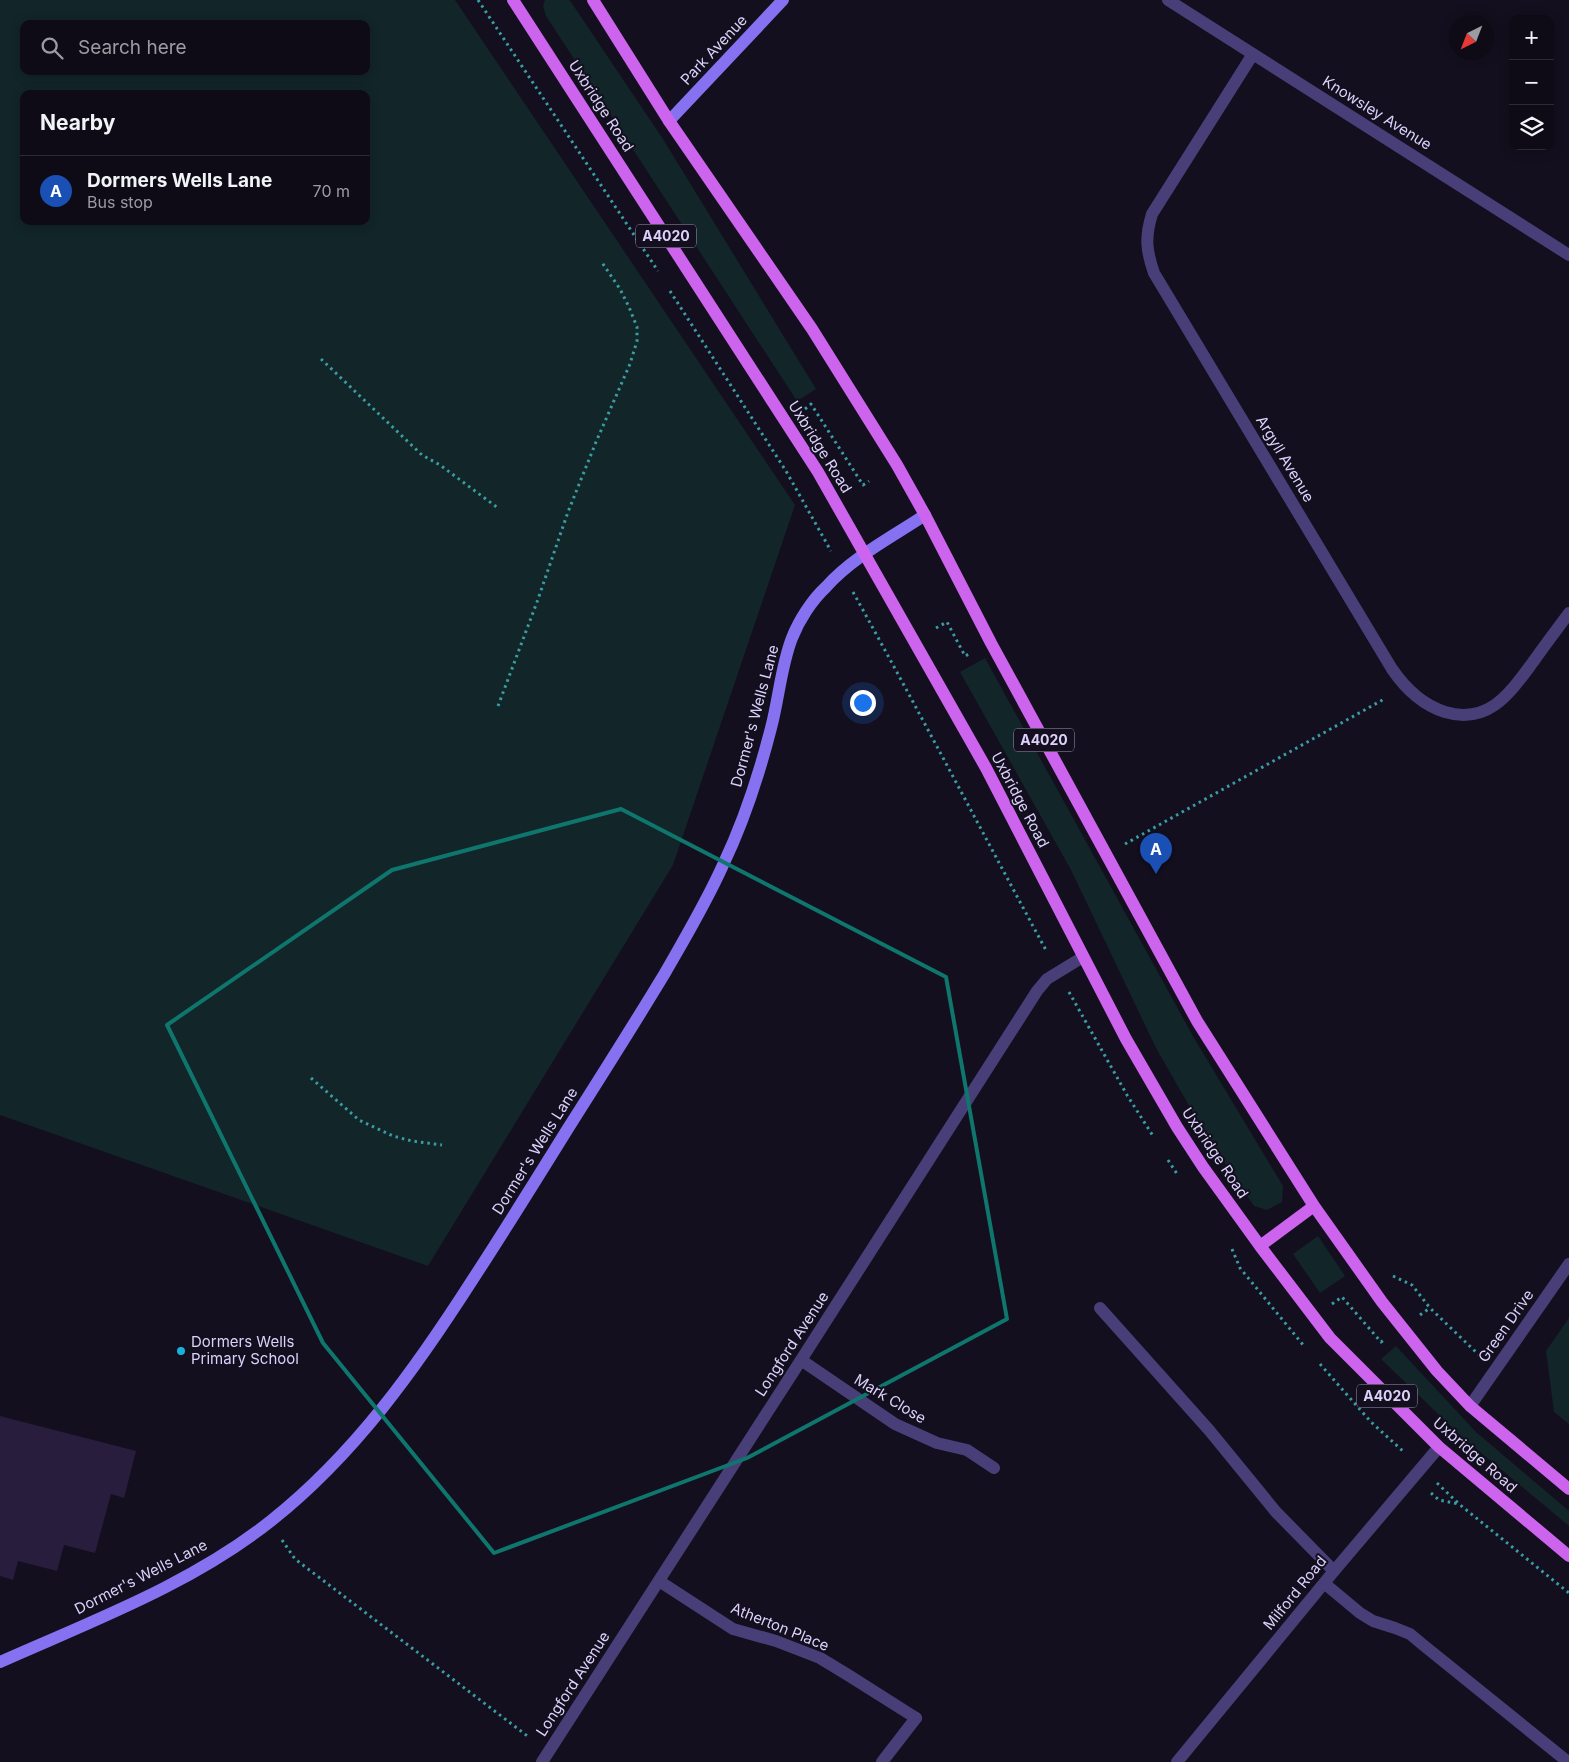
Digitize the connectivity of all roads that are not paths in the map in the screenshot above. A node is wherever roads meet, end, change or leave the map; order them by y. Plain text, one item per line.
1 (513, 0) edge
2 (592, 0) edge
3 (784, 0) edge
4 (1168, 0) edge
5 (1253, 54) junction
6 (669, 121) junction
7 (1569, 255) edge
8 (925, 515) junction
9 (866, 554) junction
10 (1569, 612) edge
11 (1083, 957) junction
12 (1314, 1206) junction
13 (1260, 1246) junction
14 (1569, 1264) edge
15 (1100, 1308) dead end
16 (802, 1360) junction
17 (1470, 1406) junction
18 (1439, 1447) junction
19 (994, 1468) dead end
20 (1569, 1489) edge
21 (1569, 1556) edge
22 (1334, 1571) junction
23 (659, 1581) junction
24 (1324, 1583) junction
25 (0, 1662) edge
26 (545, 1757) edge
27 (882, 1762) edge
28 (1178, 1762) edge
29 (1568, 1762) edge

1 - 9 main road, Uxbridge Road / A4020
2 - 6 main road, A4020
3 - 6 street, Park Avenue
4 - 5 street, Knowsley Avenue
5 - 7 street, Knowsley Avenue
5 - 10 street, Argyll Avenue
6 - 8 main road, A4020
8 - 9 street, Dormer's Wells Lane
8 - 12 main road, A4020
9 - 11 main road, Uxbridge Road / A4020
9 - 25 street, Dormer's Wells Lane
11 - 13 main road, Uxbridge Road / A4020
11 - 16 street, Longford Avenue
12 - 13 main road
12 - 17 main road, A4020
13 - 18 main road, Uxbridge Road / A4020
14 - 17 street, Green Drive
15 - 22 street
16 - 19 street, Mark Close
16 - 23 street, Longford Avenue
17 - 20 main road, A4020
18 - 21 main road, Uxbridge Road / A4020
18 - 22 street, Milford Road
22 - 24 street, Milford Road
23 - 26 street, Longford Avenue
23 - 27 street, Atherton Place
24 - 28 street, Milford Road
24 - 29 street

